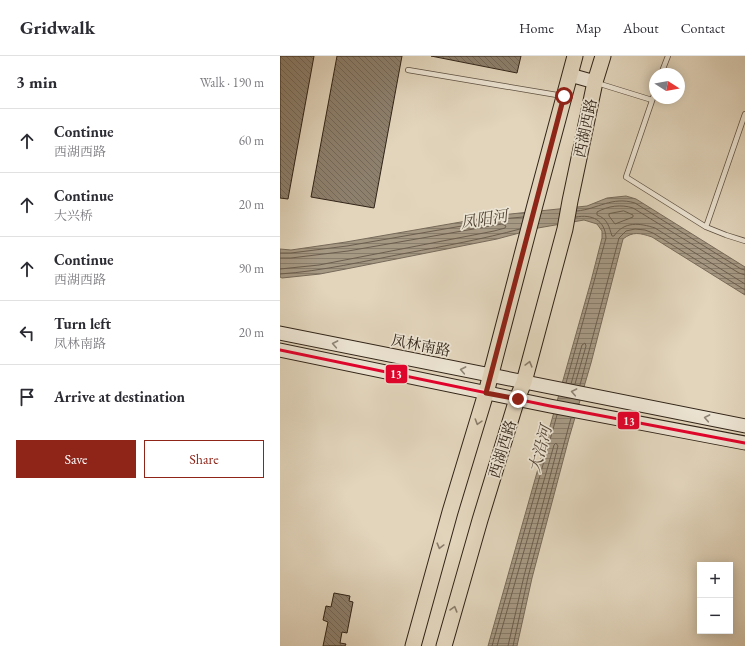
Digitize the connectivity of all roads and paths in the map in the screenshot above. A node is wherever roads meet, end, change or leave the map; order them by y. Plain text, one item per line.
1 (575, 56) edge
2 (602, 56) edge
3 (668, 56) edge
4 (664, 68) edge
5 (408, 70) dead end
6 (570, 75) junction
7 (595, 82) junction
8 (564, 96) junction
9 (649, 99) edge
10 (651, 104) edge
11 (745, 114) edge
12 (706, 227) junction
13 (745, 241) edge
14 (280, 333) edge
15 (280, 350) edge
16 (491, 375) junction
17 (524, 382) junction
18 (486, 393) junction
19 (518, 399) junction
20 (745, 426) edge
21 (745, 443) edge
22 (413, 646) edge
23 (444, 646) edge

1 - 6 main road, 西湖西路
2 - 7 main road, 西湖西路
3 - 4 lane
5 - 8 lane
6 - 7 main road
6 - 8 main road, 西湖西路
7 - 9 lane
17 -> 7 main road, 西湖西路
8 - 16 main road, 西湖西路
10 - 12 lane
11 - 12 lane
12 - 13 lane
16 -> 14 main road, 凤林南路
15 - 18 main road
16 - 17 main road, 凤林南路
16 - 18 main road, 西湖西路
17 - 19 main road, 西湖西路
20 -> 17 main road, 凤林南路
18 - 19 main road
18 -> 22 main road, 西湖西路
19 - 21 main road
23 -> 19 main road, 西湖西路

